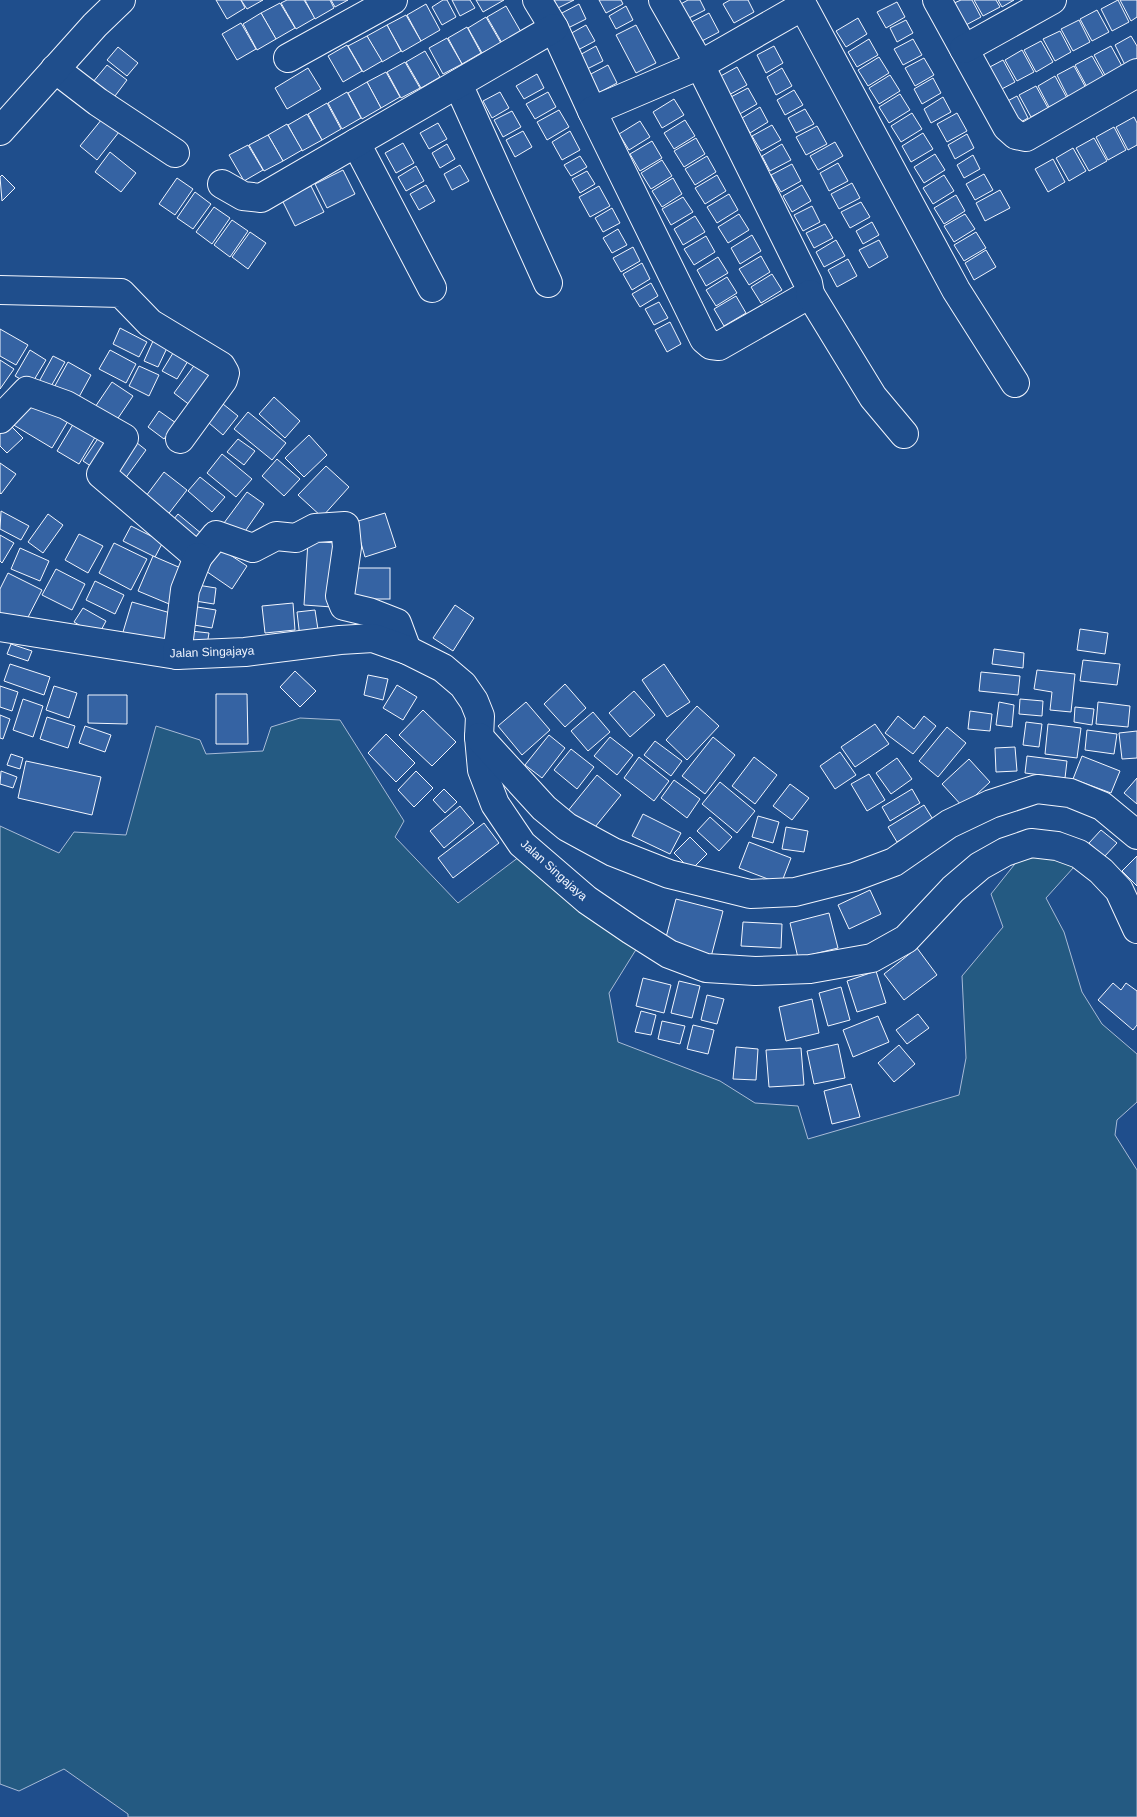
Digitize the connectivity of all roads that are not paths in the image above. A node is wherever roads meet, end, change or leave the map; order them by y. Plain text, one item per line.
1 (121, 0) edge
2 (393, 0) edge
3 (536, 0) edge
4 (663, 0) edge
5 (937, 0) edge
6 (1052, 0) edge
7 (806, 2) edge
8 (554, 28) junction
9 (964, 49) junction
10 (288, 58) dead end
11 (700, 65) junction
12 (55, 69) junction
13 (1137, 73) edge
14 (458, 84) junction
15 (592, 111) junction
16 (0, 131) edge
17 (356, 143) junction
18 (175, 153) dead end
19 (222, 184) dead end
20 (548, 284) dead end
21 (432, 288) dead end
22 (0, 290) edge
23 (810, 294) junction
24 (1015, 383) dead end
25 (0, 418) edge
26 (904, 434) dead end
27 (180, 439) dead end
28 (198, 557) junction
29 (0, 627) edge
30 (407, 650) junction
31 (177, 655) junction
32 (479, 737) junction
33 (1137, 835) edge
34 (1137, 929) edge

1 - 12 street
2 - 10 street
3 - 8 street
4 - 11 street
5 - 9 street
6 - 9 street
7 - 11 street
7 - 24 street
8 - 14 street
8 - 15 street
9 - 13 street
11 - 15 street
11 - 23 street
12 - 16 street
12 - 18 street
14 - 17 street
14 - 20 street
15 - 23 street
17 - 19 street
17 - 21 street
22 - 27 street
23 - 26 street
25 - 28 street
28 - 30 street
28 - 31 street
29 - 31 street, Jalan Singajaya
30 - 31 street, Jalan Singajaya
30 - 32 street, Jalan Singajaya
32 - 33 street
32 - 34 street, Jalan Singajaya

